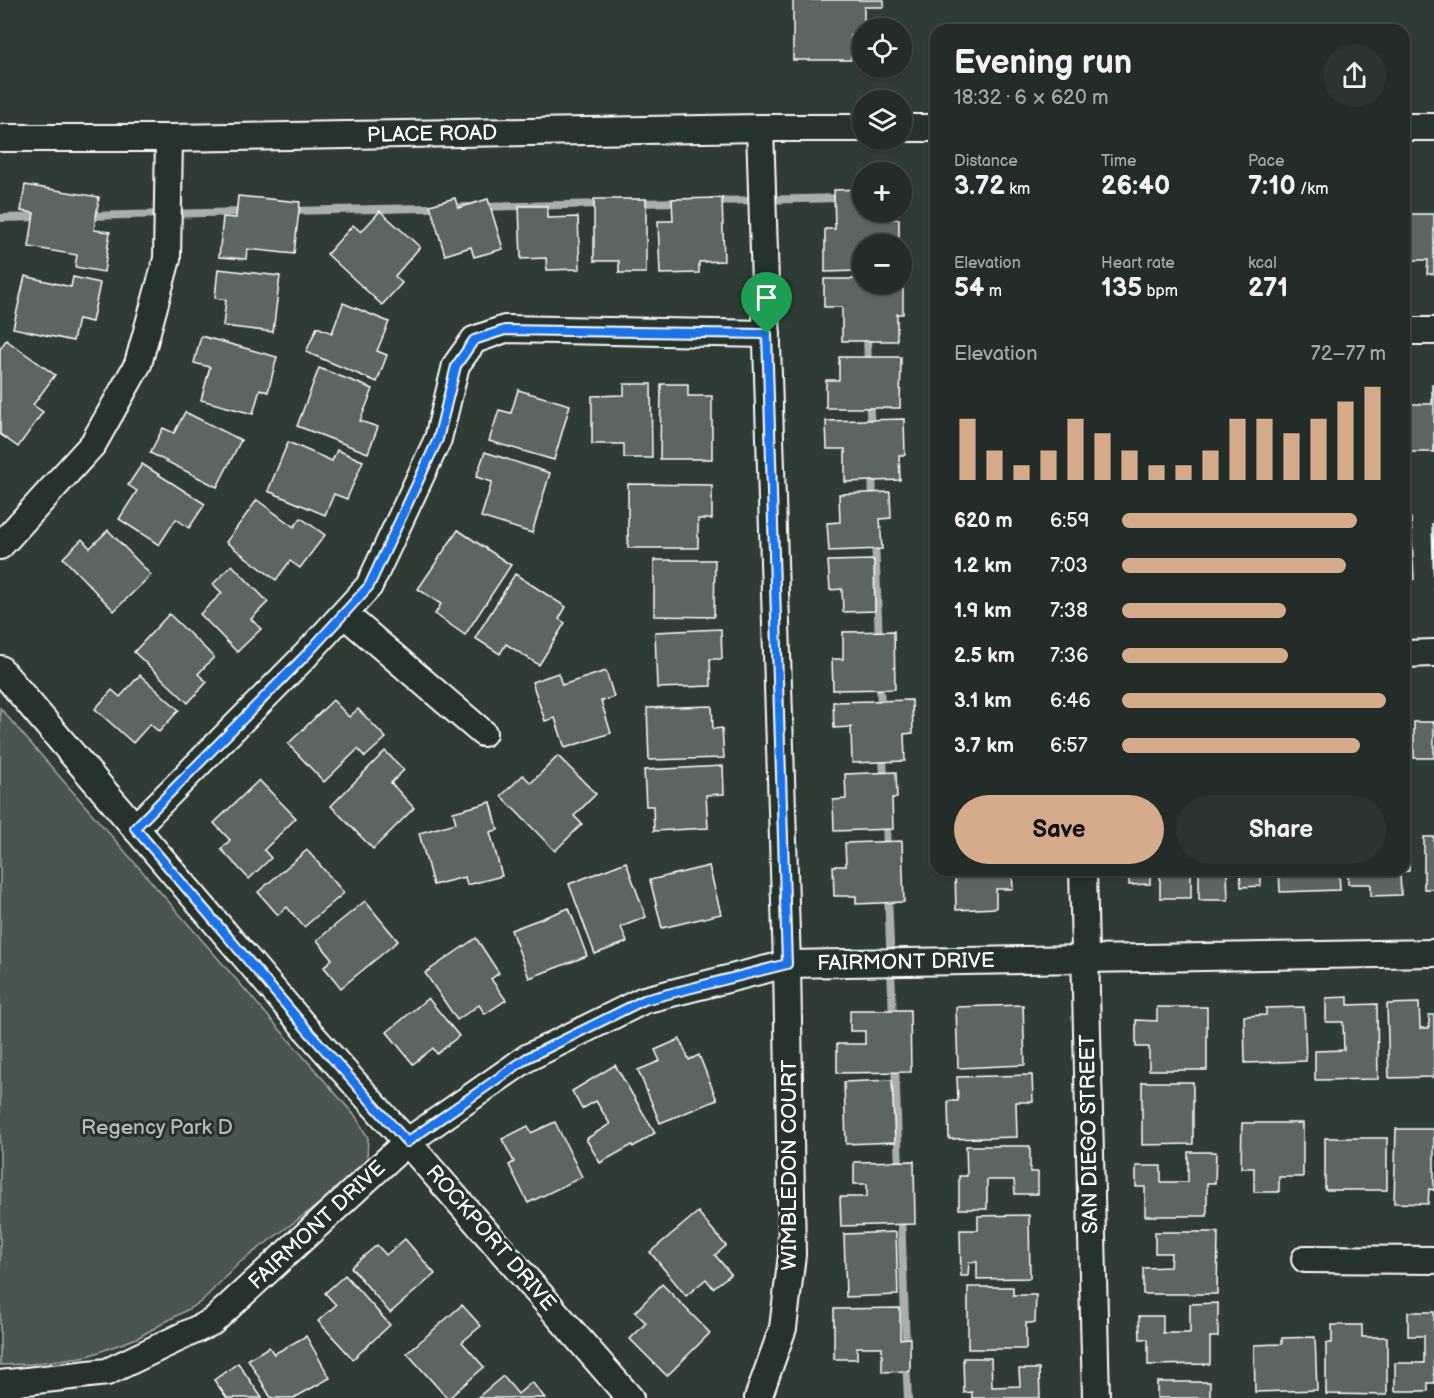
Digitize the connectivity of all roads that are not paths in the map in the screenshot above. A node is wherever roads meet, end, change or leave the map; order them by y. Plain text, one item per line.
1 (1410, 127) edge
2 (1434, 127) edge
3 (760, 128) junction
4 (852, 128) edge
5 (912, 128) edge
6 (930, 128) edge
7 (2, 138) dead end
8 (168, 138) junction
9 (1410, 331) edge
10 (1434, 331) edge
11 (767, 334) junction
12 (0, 546) edge
13 (344, 614) junction
14 (1434, 653) edge
15 (1410, 654) edge
16 (0, 669) edge
17 (483, 733) dead end
18 (135, 828) junction
19 (1083, 876) edge
20 (1434, 953) edge
21 (1085, 959) junction
22 (787, 964) junction
23 (407, 1142) junction
24 (1305, 1259) dead end
25 (1434, 1260) edge
26 (0, 1384) edge
27 (630, 1398) edge
28 (758, 1398) edge
29 (1096, 1398) edge

1 - 2 street
3 - 4 street, PLACE ROAD
3 - 8 street, PLACE ROAD
3 - 11 street, WIMBLEDON COURT
5 - 6 street
7 - 8 street, PLACE ROAD
8 - 12 street
9 - 10 street
11 - 13 street
11 - 22 street, WIMBLEDON COURT
13 - 17 street
13 - 18 street
14 - 15 street
16 - 18 street, ROCKPORT DRIVE
18 - 23 street, ROCKPORT DRIVE
19 - 21 street, SAN DIEGO STREET
20 - 21 street, FAIRMONT DRIVE
21 - 22 street, FAIRMONT DRIVE
21 - 29 street, SAN DIEGO STREET
22 - 23 street, FAIRMONT DRIVE
22 - 28 street, WIMBLEDON COURT
23 - 26 street, FAIRMONT DRIVE
23 - 27 street, ROCKPORT DRIVE
24 - 25 street

